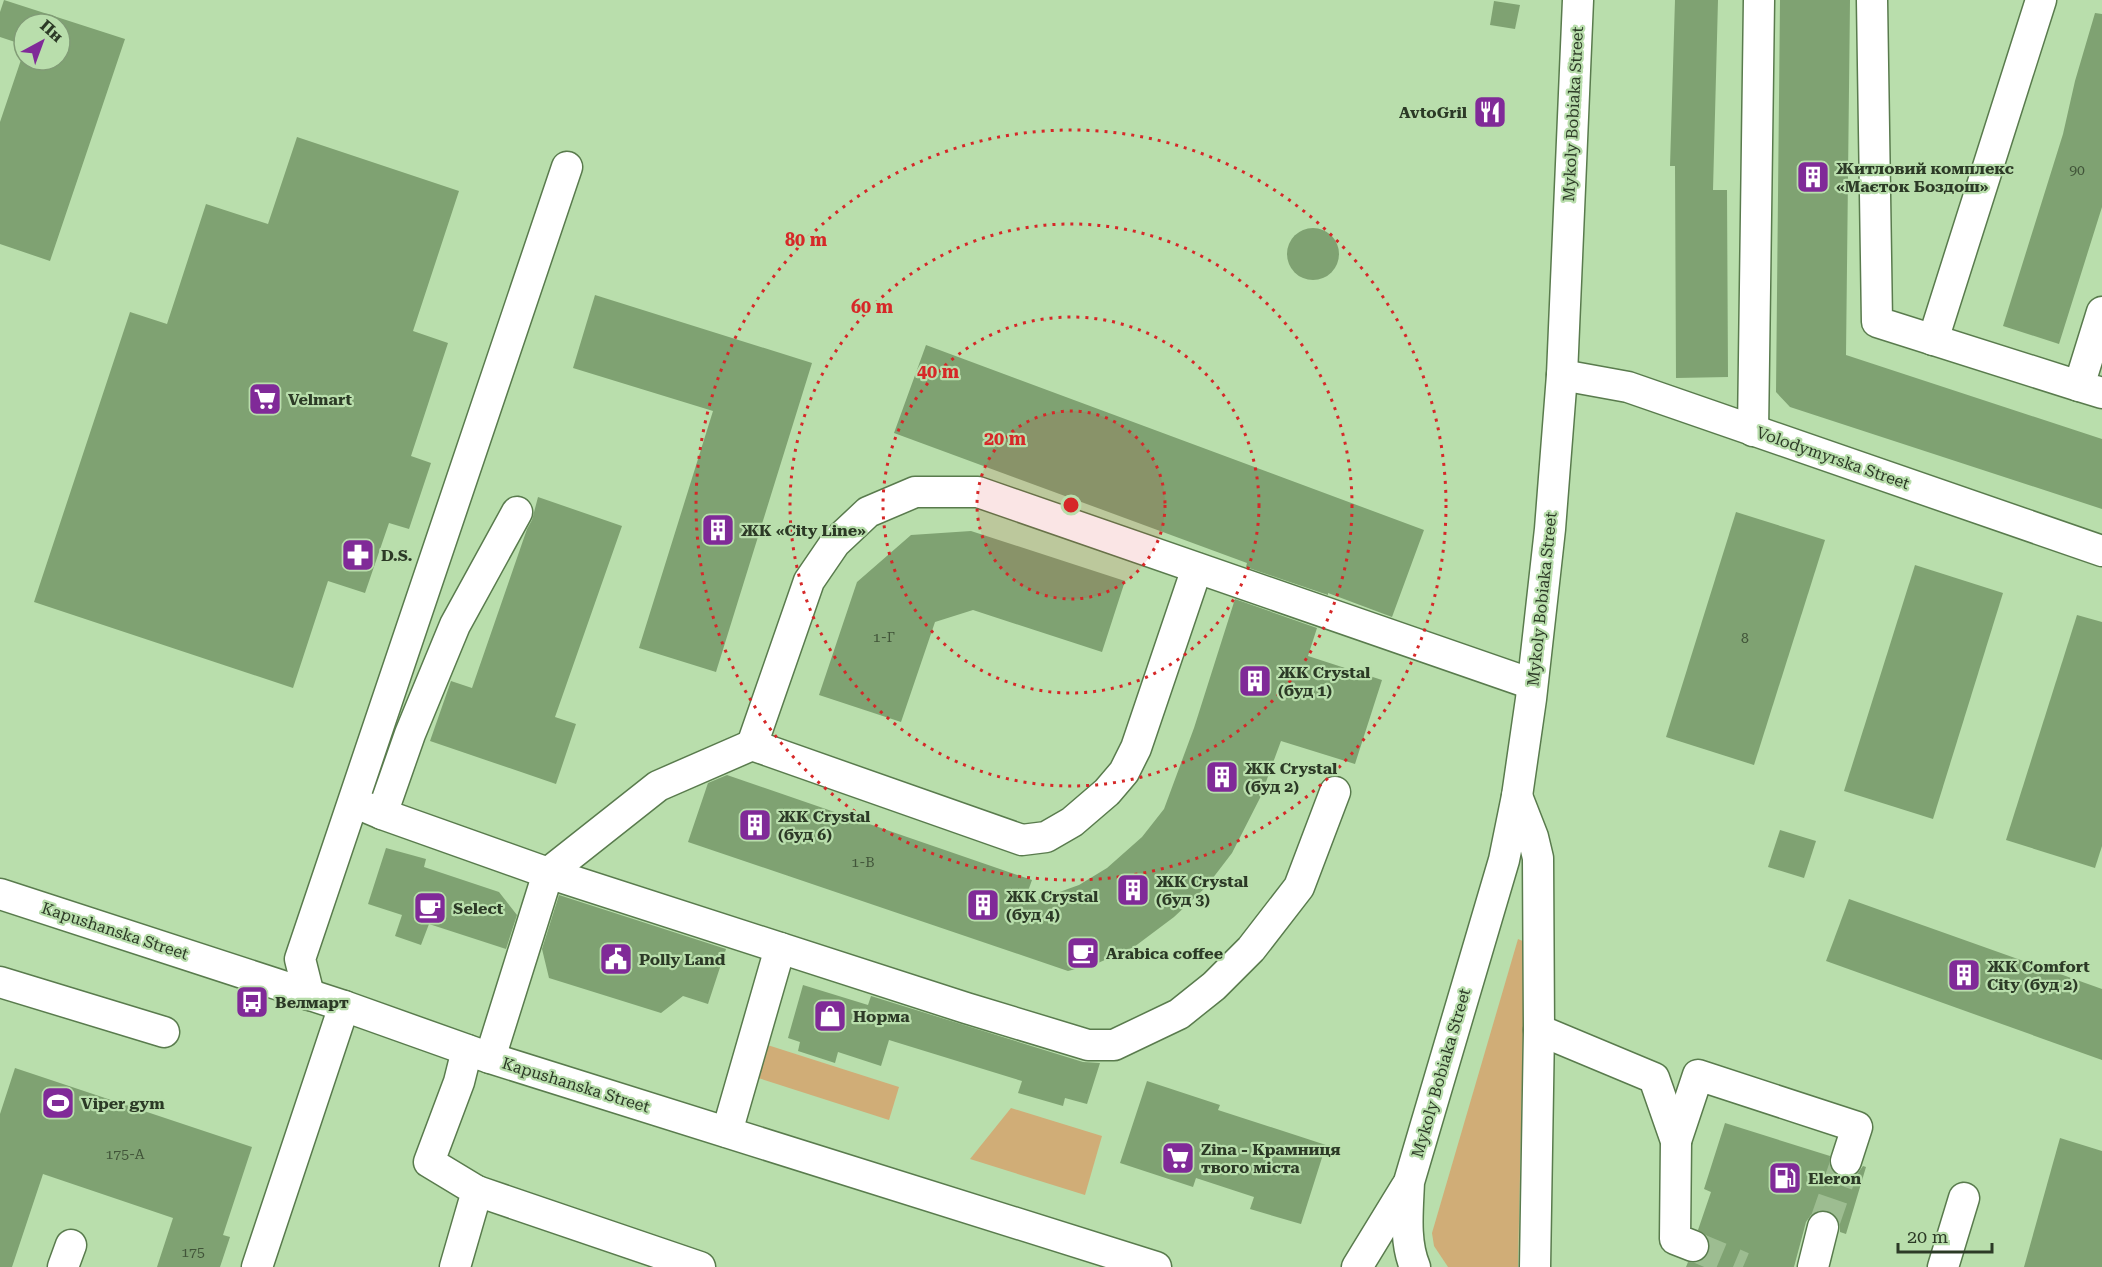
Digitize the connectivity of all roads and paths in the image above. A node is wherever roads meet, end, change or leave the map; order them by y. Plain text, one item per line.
1 (1578, 0) edge
2 (1759, 0) edge
3 (1872, 0) edge
4 (2041, 0) edge
5 (567, 166) dead end
6 (2102, 312) edge
7 (1933, 340) junction
8 (1562, 375) junction
9 (2090, 389) edge
10 (1753, 431) junction
11 (517, 512) dead end
12 (2102, 551) edge
13 (1197, 568) junction
14 (1532, 684) junction
15 (752, 745) junction
16 (1335, 792) dead end
17 (1516, 796) junction
18 (354, 802) junction
19 (382, 814) junction
20 (548, 873) junction
21 (2, 902) edge
22 (780, 948) junction
23 (0, 982) edge
24 (309, 995) junction
25 (344, 1006) junction
26 (1539, 1030) junction
27 (164, 1032) dead end
28 (479, 1054) junction
29 (727, 1132) junction
30 (1676, 1141) junction
31 (1846, 1161) tunnel mouth
32 (1409, 1182) junction
33 (477, 1191) junction
34 (1964, 1198) dead end
35 (1823, 1227) tunnel mouth
36 (1693, 1246) tunnel mouth
37 (257, 1267) edge
38 (455, 1267) edge
39 (700, 1267) edge
40 (1156, 1267) edge
41 (1357, 1267) edge
42 (1414, 1267) edge
43 (1535, 1267) edge
44 (1813, 1267) edge
45 (1943, 1267) edge

1 - 8 street, Mykoly Bobiaka Street
2 - 10 street
3 - 7 street
4 - 7 street
5 - 18 street
6 - 9 street
7 - 9 street
8 - 10 street, Volodymyrska Street
8 - 14 street, Mykoly Bobiaka Street
10 - 12 street, Volodymyrska Street
11 - 19 street
13 - 14 street
13 - 15 street
13 - 15 street
14 - 17 street, Mykoly Bobiaka Street
15 - 20 street
16 - 22 street
17 - 26 street
17 - 32 street, Mykoly Bobiaka Street
18 - 19 street
18 - 24 street
19 - 20 street
20 - 22 street
20 - 28 street
21 - 24 street, Kapushanska Street
22 - 29 street
23 - 27 street
24 - 25 street, Kapushanska Street
25 - 28 street, Kapushanska Street
25 - 37 street
26 - 30 street
26 - 43 street
28 - 29 street, Kapushanska Street
28 - 33 street
29 - 40 street, Kapushanska Street
30 - 31 street
30 - 36 street
32 - 41 street, Mykoly Bobiaka Street
32 - 42 street, Mykoly Bobiaka Street
33 - 38 street
33 - 39 street
34 - 45 street
35 - 44 street

